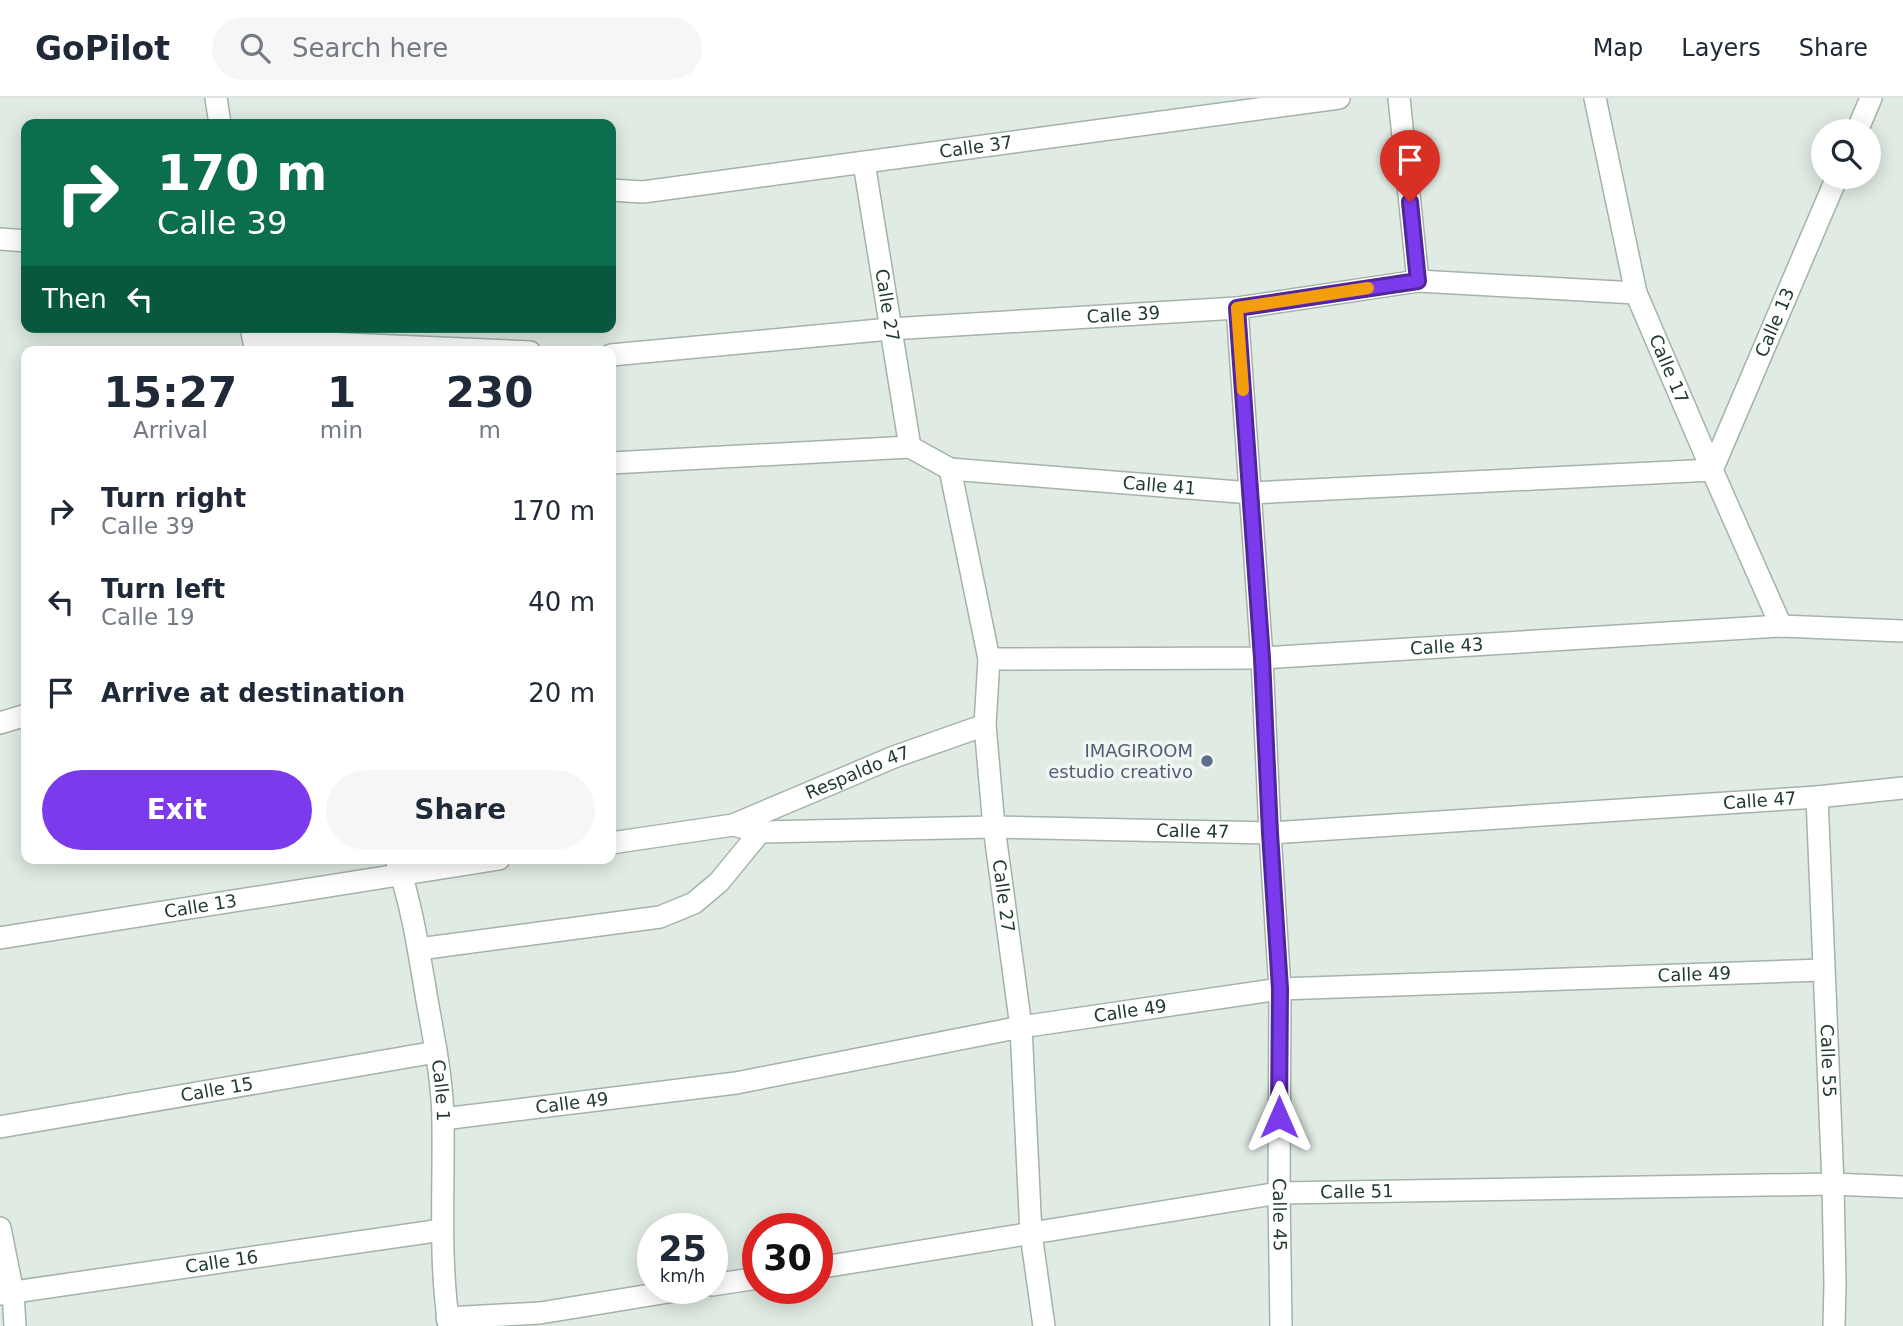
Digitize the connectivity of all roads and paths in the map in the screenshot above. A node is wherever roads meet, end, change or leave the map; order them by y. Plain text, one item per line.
1 (216, 98) edge
2 (1339, 98) edge
3 (1399, 98) edge
4 (1595, 98) edge
5 (1871, 98) edge
6 (219, 119) edge
7 (1862, 119) edge
8 (864, 163) junction
9 (1832, 189) edge
10 (616, 190) edge
11 (0, 239) edge
12 (21, 241) edge
13 (1418, 281) junction
14 (1636, 293) junction
15 (1237, 308) junction
16 (890, 329) junction
17 (254, 340) edge
18 (392, 346) edge
19 (616, 355) edge
20 (910, 447) junction
21 (616, 463) edge
22 (950, 469) junction
23 (1712, 470) junction
24 (1251, 493) junction
25 (1782, 626) junction
26 (1903, 631) edge
27 (1262, 658) junction
28 (989, 659) junction
29 (21, 717) edge
30 (0, 723) edge
31 (985, 725) junction
32 (1903, 788) edge
33 (1817, 797) junction
34 (733, 825) junction
35 (994, 827) junction
36 (760, 832) junction
37 (1270, 833) junction
38 (616, 842) edge
39 (428, 864) edge
40 (399, 866) edge
41 (0, 938) edge
42 (419, 949) junction
43 (1823, 970) junction
44 (1280, 989) junction
45 (1021, 1027) junction
46 (436, 1052) junction
47 (443, 1119) junction
48 (0, 1127) edge
49 (1833, 1184) junction
50 (1903, 1187) edge
51 (1279, 1193) junction
52 (0, 1228) edge
53 (442, 1230) junction
54 (1031, 1234) junction
55 (833, 1265) edge
56 (6, 1293) edge
57 (637, 1297) edge
58 (448, 1322) edge
59 (15, 1326) edge
60 (1044, 1326) edge
61 (1281, 1326) edge
62 (1834, 1326) edge

1 - 6 street
2 - 8 street, Calle 37
3 - 13 street
4 - 14 street, Calle 17
5 - 7 street
8 - 10 street, Calle 37
8 - 16 street, Calle 27
9 - 23 street, Calle 13
11 - 12 street
13 - 14 street, Calle 39
13 - 15 street, Calle 39
14 - 23 street, Calle 17
15 - 16 street, Calle 39
15 - 24 street, Calle 45
16 - 19 street, Calle 39
16 - 20 street, Calle 27
17 - 18 street
20 - 21 street
20 - 22 street, Calle 41
22 - 24 street, Calle 41
22 - 28 street, Calle 27
23 - 24 street, Calle 41
23 - 25 street, Calle 17
24 - 27 street, Calle 45
25 - 26 street, Calle 43
25 - 27 street, Calle 43
27 - 28 street, Calle 43
27 - 37 street, Calle 45
28 - 31 street, Calle 27
29 - 30 street
31 - 34 street, Respaldo 47
31 - 35 street, Calle 27
32 - 33 street, Calle 47
33 - 37 street, Calle 47
33 - 43 street, Calle 55
34 - 36 street, Calle 47
34 - 38 street, Calle 47
35 - 36 street, Calle 47
35 - 37 street, Calle 47
35 - 45 street, Calle 27
36 - 42 street
37 - 44 street, Calle 45
39 - 40 street
40 - 41 street, Calle 13
40 - 42 street, Calle 1
42 - 46 street, Calle 1
43 - 44 street, Calle 49
43 - 49 street, Calle 55
44 - 45 street, Calle 49
44 - 51 street, Calle 45
45 - 47 street, Calle 49
45 - 54 street, Calle 27
46 - 47 street, Calle 1
46 - 48 street, Calle 15
47 - 53 street, Calle 1
49 - 50 street, Calle 51
49 - 51 street, Calle 51
49 - 62 street, Calle 55
51 - 54 street, Calle 51
51 - 61 street, Calle 45
52 - 56 street
53 - 56 street, Calle 16
53 - 58 street, Calle 1
54 - 55 street, Calle 51
54 - 60 street, Calle 27
56 - 59 street
57 - 58 street

